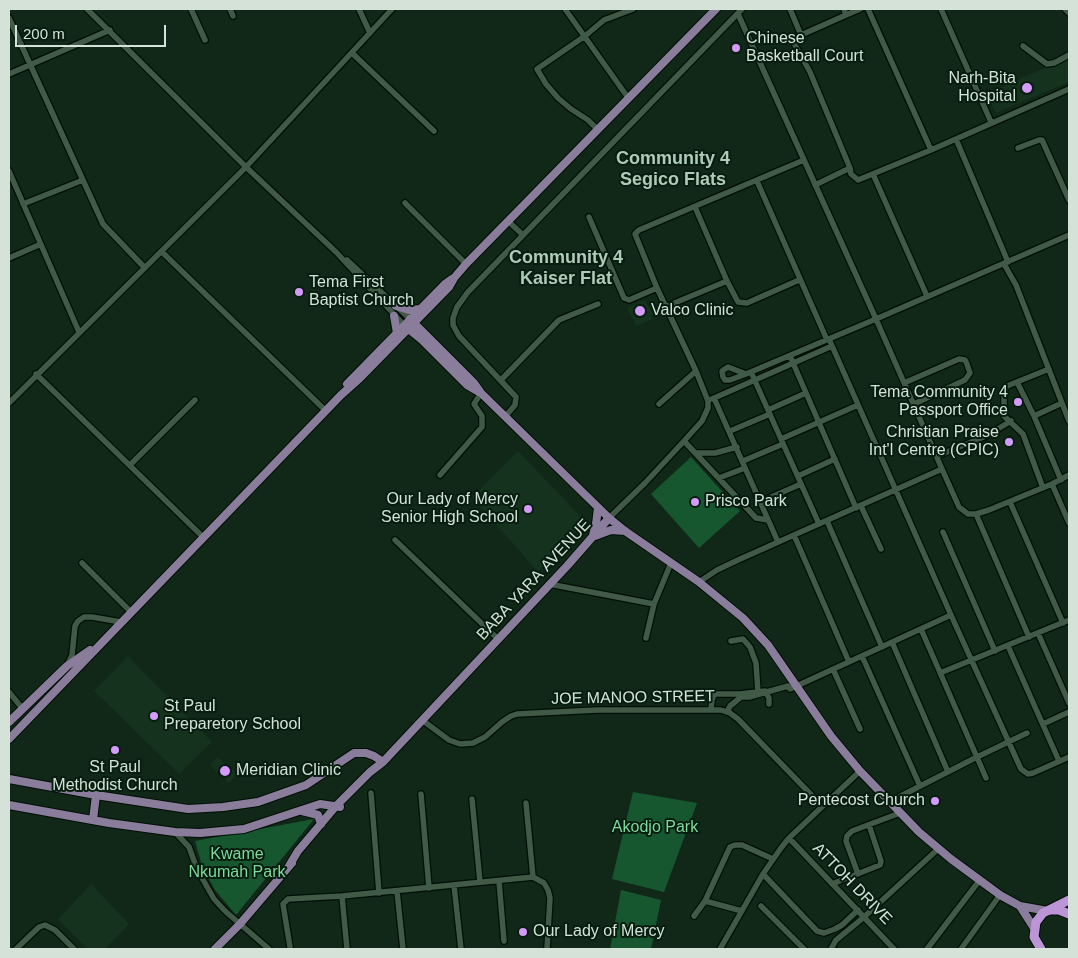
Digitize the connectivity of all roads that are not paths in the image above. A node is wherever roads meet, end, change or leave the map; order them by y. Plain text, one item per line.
1 (191, 9) edge
2 (230, 9) edge
3 (359, 9) edge
4 (392, 9) edge
5 (565, 9) edge
6 (633, 9) edge
7 (714, 9) edge
8 (790, 9) edge
9 (860, 9) edge
10 (868, 9) edge
11 (941, 9) edge
12 (1065, 9) edge
13 (91, 10) edge
14 (740, 11) edge
15 (845, 12) edge
16 (1069, 13) edge
17 (233, 16) dead end
18 (9, 18) edge
19 (110, 30) junction
20 (370, 33) junction
21 (801, 35) junction
22 (585, 36) junction
23 (205, 40) dead end
24 (1023, 46) dead end
25 (352, 53) junction
26 (1069, 55) edge
27 (30, 64) junction
28 (9, 74) edge
29 (1069, 89) edge
30 (629, 98) junction
31 (991, 122) junction
32 (598, 130) junction
33 (434, 131) dead end
34 (956, 139) junction
35 (1018, 148) dead end
36 (931, 150) junction
37 (804, 160) junction
38 (246, 167) junction
39 (850, 168) junction
40 (9, 171) edge
41 (873, 174) junction
42 (83, 180) junction
43 (757, 180) junction
44 (815, 185) junction
45 (1069, 200) edge
46 (405, 203) dead end
47 (23, 204) junction
48 (696, 207) junction
49 (589, 217) dead end
50 (509, 222) junction
51 (1069, 234) edge
52 (523, 235) junction
53 (41, 244) junction
54 (162, 252) junction
55 (336, 252) junction
56 (9, 258) edge
57 (1006, 263) junction
58 (466, 264) junction
59 (144, 268) junction
60 (727, 280) junction
61 (800, 280) junction
62 (656, 288) junction
63 (927, 296) junction
64 (598, 304) dead end
65 (396, 306) junction
66 (665, 307) junction
67 (423, 310) junction
68 (394, 316) junction
69 (876, 319) junction
70 (409, 324) junction
71 (79, 332) junction
72 (397, 336) junction
73 (425, 338) junction
74 (828, 340) junction
75 (832, 346) junction
76 (790, 356) junction
77 (793, 362) junction
78 (1049, 369) junction
79 (696, 371) junction
80 (36, 374) junction
81 (501, 380) junction
82 (755, 380) junction
83 (1017, 382) junction
84 (904, 383) junction
85 (481, 393) junction
86 (806, 393) junction
87 (195, 400) dead end
88 (711, 400) junction
89 (9, 402) edge
90 (659, 404) dead end
91 (914, 404) junction
92 (858, 405) junction
93 (1065, 406) edge
94 (326, 411) junction
95 (769, 412) junction
96 (505, 416) junction
97 (1034, 416) junction
98 (1012, 421) junction
99 (1069, 421) edge
100 (818, 422) junction
101 (730, 432) junction
102 (684, 441) junction
103 (782, 441) junction
104 (737, 447) junction
105 (696, 453) junction
106 (937, 456) junction
107 (835, 459) junction
108 (743, 461) junction
109 (130, 465) junction
110 (745, 468) junction
111 (942, 469) junction
112 (440, 475) dead end
113 (1069, 475) edge
114 (798, 476) junction
115 (719, 478) junction
116 (1061, 480) junction
117 (801, 484) junction
118 (1052, 484) junction
119 (1043, 488) junction
120 (896, 490) junction
121 (760, 502) junction
122 (1010, 502) junction
123 (859, 507) junction
124 (598, 508) junction
125 (976, 514) junction
126 (609, 518) junction
127 (768, 520) junction
128 (828, 521) junction
129 (1069, 522) edge
130 (819, 524) junction
131 (625, 531) junction
132 (943, 532) dead end
133 (794, 535) junction
134 (204, 538) junction
135 (591, 539) junction
136 (395, 540) dead end
137 (778, 542) junction
138 (881, 548) dead end
139 (82, 563) dead end
140 (671, 563) junction
141 (699, 582) junction
142 (549, 584) junction
143 (654, 604) junction
144 (131, 612) junction
145 (951, 615) junction
146 (121, 622) junction
147 (1067, 622) edge
148 (921, 629) junction
149 (113, 631) junction
150 (1038, 633) junction
151 (1029, 637) junction
152 (646, 638) dead end
153 (498, 639) junction
154 (731, 641) dead end
155 (892, 642) junction
156 (882, 646) junction
157 (1008, 646) junction
158 (995, 651) junction
159 (862, 656) junction
160 (972, 660) junction
161 (849, 662) junction
162 (67, 666) junction
163 (833, 669) junction
164 (940, 673) junction
165 (796, 686) junction
166 (9, 692) edge
167 (758, 692) junction
168 (767, 692) junction
169 (1069, 703) edge
170 (769, 704) dead end
171 (22, 708) junction
172 (711, 709) junction
173 (727, 712) junction
174 (1069, 712) edge
175 (422, 720) junction
176 (9, 722) edge
177 (1043, 724) junction
178 (860, 729) dead end
179 (1027, 733) dead end
180 (9, 739) edge
181 (1009, 742) junction
182 (976, 757) junction
183 (1069, 757) edge
184 (1059, 761) junction
185 (383, 762) junction
186 (860, 771) junction
187 (948, 772) junction
188 (986, 778) dead end
189 (9, 780) edge
190 (920, 786) junction
191 (371, 794) dead end
192 (421, 794) dead end
193 (96, 795) junction
194 (472, 799) dead end
195 (889, 802) junction
196 (526, 803) dead end
197 (9, 805) edge
198 (822, 806) junction
199 (339, 807) junction
200 (302, 811) junction
201 (900, 813) junction
202 (93, 820) junction
203 (321, 824) junction
204 (869, 825) junction
205 (175, 832) junction
206 (789, 838) junction
207 (938, 849) junction
208 (773, 859) junction
209 (289, 866) junction
210 (764, 874) junction
211 (858, 874) junction
212 (533, 877) junction
213 (499, 880) junction
214 (979, 881) junction
215 (480, 882) junction
216 (832, 884) junction
217 (454, 885) junction
218 (428, 888) junction
219 (397, 891) junction
220 (378, 893) junction
221 (1000, 895) junction
222 (342, 896) junction
223 (1069, 900) edge
224 (705, 901) junction
225 (761, 906) dead end
226 (1020, 906) junction
227 (858, 910) junction
228 (1050, 910) junction
229 (742, 911) junction
230 (1069, 914) edge
231 (694, 916) dead end
232 (864, 917) junction
233 (240, 924) junction
234 (1034, 928) junction
235 (504, 941) dead end
236 (290, 947) dead end
237 (1037, 947) edge
238 (16, 949) edge
239 (74, 949) edge
240 (215, 949) edge
241 (269, 949) edge
242 (347, 949) edge
243 (403, 949) edge
244 (461, 949) edge
245 (547, 949) edge
246 (720, 949) edge
247 (804, 949) edge
248 (831, 949) edge
249 (894, 949) edge
250 (928, 949) edge
251 (961, 949) edge

1 - 23 street
2 - 17 street
3 - 20 street
4 - 20 street
5 - 22 street
6 - 22 street
7 - 30 main road
8 - 21 street
9 - 15 street
10 - 36 street
11 - 31 street
12 - 16 street
13 - 19 street
14 - 37 street
14 - 52 street
15 - 21 street
18 - 27 street
19 - 27 street
19 - 38 street
20 - 25 street
21 - 39 street
22 - 30 street
22 - 32 street
24 - 26 street
25 - 33 street
25 - 38 street
27 - 28 street
27 - 42 street
29 - 31 street
30 - 32 main road
31 - 34 street
32 - 50 main road
34 - 36 street
34 - 57 street
35 - 45 street
36 - 41 street
37 - 43 street
37 - 44 street
38 - 54 street
38 - 55 street
39 - 41 street
39 - 44 street
40 - 47 street
41 - 63 street
42 - 47 street
42 - 59 street
43 - 48 street
43 - 61 street
44 - 69 street
46 - 58 street
47 - 53 street
48 - 60 street
48 - 62 street
49 - 62 street
50 - 52 street
50 - 58 main road
51 - 57 street
52 - 81 street
53 - 56 street
53 - 71 street
54 - 59 street
54 - 94 street
55 - 65 street
55 - 68 street
57 - 63 street
57 - 78 street
58 - 67 main road
59 - 71 street
60 - 61 street
60 - 66 street
61 - 74 street
62 - 66 street
63 - 69 street
64 - 81 street
65 - 67 main road
65 - 70 street
66 - 79 street
67 - 70 main road
67 - 73 main road
68 - 70 street
68 - 72 main road
69 - 74 street
69 - 84 street
70 - 72 main road
70 - 73 main road, BABA YARA AVENUE
71 - 80 street
72 - 73 main road
72 - 94 main road
73 - 85 main road, BABA YARA AVENUE
74 - 75 street
74 - 76 street
75 - 77 street
75 - 92 street
76 - 77 street
76 - 82 street
77 - 82 street
77 - 86 street
78 - 83 street
78 - 93 street
79 - 88 street
79 - 90 street
80 - 89 street
80 - 109 street
81 - 96 street
82 - 88 street
82 - 95 street
83 - 97 street
83 - 98 street
84 - 91 street
84 - 91 street
85 - 96 main road, BABA YARA AVENUE
85 - 112 street
86 - 95 street
86 - 100 street
87 - 109 street
88 - 101 street
88 - 102 street
91 - 106 street
92 - 100 street
92 - 120 street
93 - 97 street
93 - 99 street
94 - 134 main road
95 - 101 street
95 - 103 street
96 - 124 main road, BABA YARA AVENUE
97 - 116 street
98 - 106 street
98 - 119 street
100 - 103 street
100 - 107 street
101 - 104 street
102 - 105 street
102 - 126 street
103 - 108 street
103 - 114 street
104 - 105 street
104 - 108 street
105 - 115 street
106 - 111 street
107 - 114 street
107 - 123 street
108 - 110 street
109 - 134 street
110 - 115 street
110 - 121 street
111 - 120 street
111 - 125 street
113 - 116 street
114 - 117 street
115 - 127 street
116 - 118 street
117 - 121 street
117 - 130 street
118 - 119 street
118 - 129 street
119 - 122 street
120 - 123 street
120 - 145 street
121 - 127 street
122 - 125 street
122 - 147 street
123 - 128 street
123 - 138 street
124 - 126 main road, BABA YARA AVENUE
124 - 135 main road
125 - 151 street
126 - 131 main road
126 - 135 main road, BABA YARA AVENUE
127 - 137 street
128 - 130 street
128 - 156 street
130 - 133 street
131 - 135 main road
131 - 140 main road
132 - 158 street
133 - 137 street
133 - 161 street
134 - 144 main road
135 - 142 main road, BABA YARA AVENUE
136 - 153 street
137 - 141 street
139 - 144 street
140 - 141 main road
140 - 143 street
141 - 165 main road
142 - 143 street
142 - 153 main road, BABA YARA AVENUE
143 - 152 street
144 - 146 main road
145 - 148 street
145 - 160 street
146 - 149 main road
146 - 162 street
147 - 150 street
148 - 155 street
148 - 164 street
149 - 162 main road
149 - 180 main road
150 - 151 street
150 - 169 street
151 - 157 street
153 - 175 main road, BABA YARA AVENUE
154 - 167 street
155 - 156 street
155 - 187 street
156 - 159 street
157 - 158 street
157 - 177 street
158 - 160 street
159 - 161 street
159 - 190 street
160 - 164 street
160 - 181 street
161 - 163 street
162 - 171 main road
163 - 165 street
163 - 178 street
164 - 182 street
165 - 168 street
165 - 186 main road
166 - 171 street
167 - 168 street
167 - 172 street
168 - 170 street
168 - 173 street
171 - 176 main road
172 - 173 street, JOE MANOO STREET
172 - 175 street, JOE MANOO STREET
173 - 198 street, JOE MANOO STREET
174 - 177 street
175 - 185 main road, BABA YARA AVENUE
177 - 184 street
179 - 181 street
181 - 182 street
181 - 184 street
182 - 187 street
182 - 188 street
183 - 184 street
185 - 193 main road
185 - 199 main road, BABA YARA AVENUE
186 - 195 main road
186 - 198 street
187 - 190 street
189 - 193 main road
190 - 195 street
191 - 220 street
192 - 218 street
193 - 202 main road
194 - 215 street
195 - 201 main road
196 - 212 street
197 - 202 main road
198 - 206 street
199 - 200 main road
199 - 203 main road, BABA YARA AVENUE
199 - 209 main road, BABA YARA AVENUE
200 - 203 main road
200 - 205 main road
201 - 204 street
201 - 207 main road
202 - 205 main road
203 - 209 main road, BABA YARA AVENUE
204 - 211 street
204 - 211 street
205 - 233 street
206 - 208 street
206 - 216 street, ATTOH DRIVE
207 - 214 main road
207 - 232 street
208 - 210 street
208 - 224 street
209 - 233 main road, BABA YARA AVENUE
210 - 227 street
210 - 229 street
211 - 216 street
212 - 213 street
212 - 245 street
213 - 215 street
213 - 235 street
214 - 221 main road
214 - 250 street
215 - 217 street
216 - 227 street, ATTOH DRIVE
217 - 218 street
217 - 244 street
218 - 219 street
219 - 220 street
219 - 243 street
220 - 222 street
221 - 226 main road
221 - 251 street
222 - 236 street
222 - 242 street
223 - 228 highway
224 - 229 street
224 - 231 street
225 - 247 street
226 - 228 main road
226 - 234 main road
227 - 232 street, ATTOH DRIVE
228 - 230 highway
228 - 234 highway
229 - 246 street
232 - 248 street
232 - 249 street, ATTOH DRIVE
233 - 240 main road, BABA YARA AVENUE
233 - 241 street
234 - 237 highway
238 - 239 street

